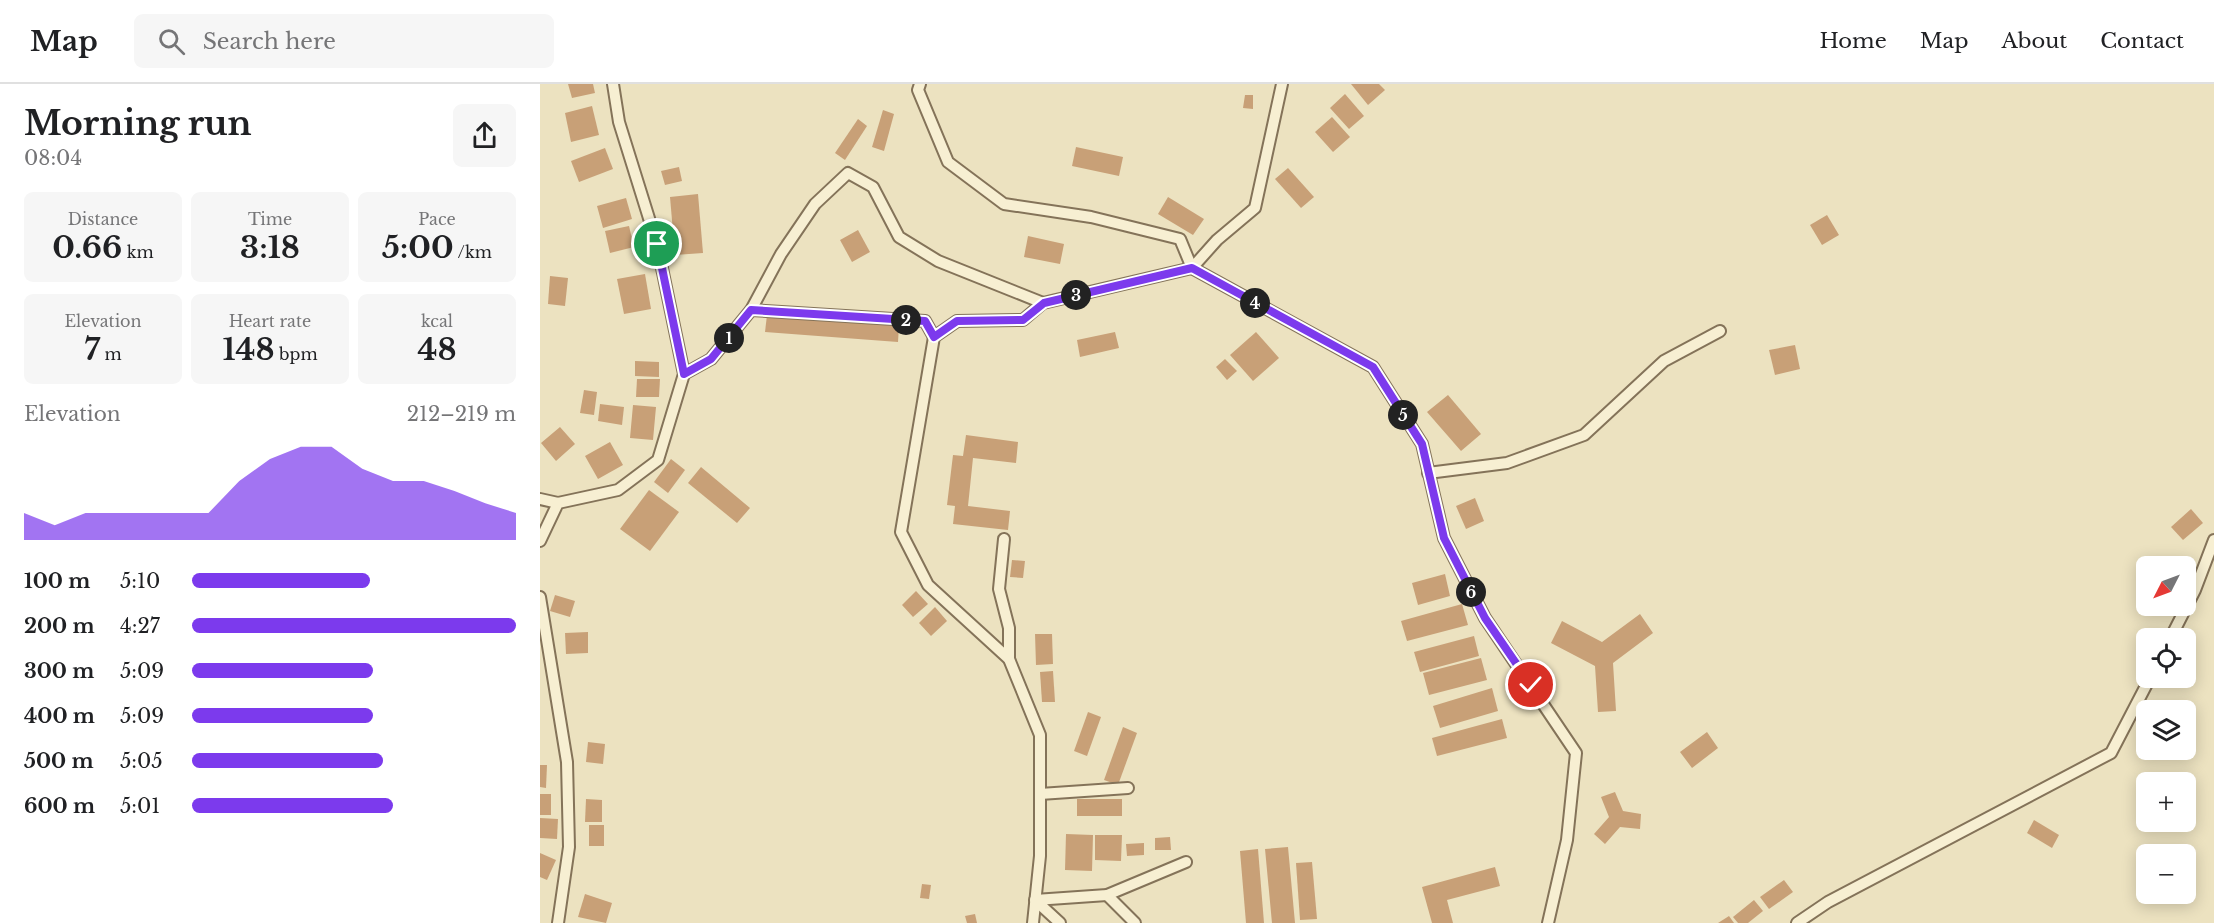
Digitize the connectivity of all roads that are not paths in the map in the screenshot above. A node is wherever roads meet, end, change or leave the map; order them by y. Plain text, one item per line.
1 (614, 84) edge
2 (920, 84) edge
3 (1282, 84) edge
4 (1192, 268) junction
5 (1044, 303) junction
6 (751, 310) junction
7 (1720, 331) dead end
8 (934, 337) junction
9 (684, 374) junction
10 (1428, 473) junction
11 (540, 499) edge
12 (558, 503) junction
13 (1004, 539) dead end
14 (2214, 540) edge
15 (540, 541) edge
16 (540, 597) edge
17 (2175, 628) edge
18 (1009, 659) junction
19 (2145, 688) edge
20 (1128, 789) dead end
21 (1040, 794) junction
22 (1186, 862) dead end
23 (1107, 895) junction
24 (1035, 900) junction
25 (558, 923) edge
26 (1033, 923) edge
27 (1060, 923) edge
28 (1135, 923) edge
29 (1548, 923) edge
30 (1797, 923) edge

1 - 9 street
2 - 4 street
3 - 4 street
4 - 5 street
4 - 10 street
5 - 6 street
5 - 8 street
6 - 8 street
6 - 9 street
7 - 10 street
8 - 18 street
9 - 12 street
10 - 29 street
11 - 12 street
12 - 15 street
13 - 18 street
14 - 17 street
16 - 25 street
18 - 21 street
19 - 30 street
20 - 21 street
21 - 24 street
22 - 23 street
23 - 24 street
23 - 28 street
24 - 26 street
24 - 27 street

